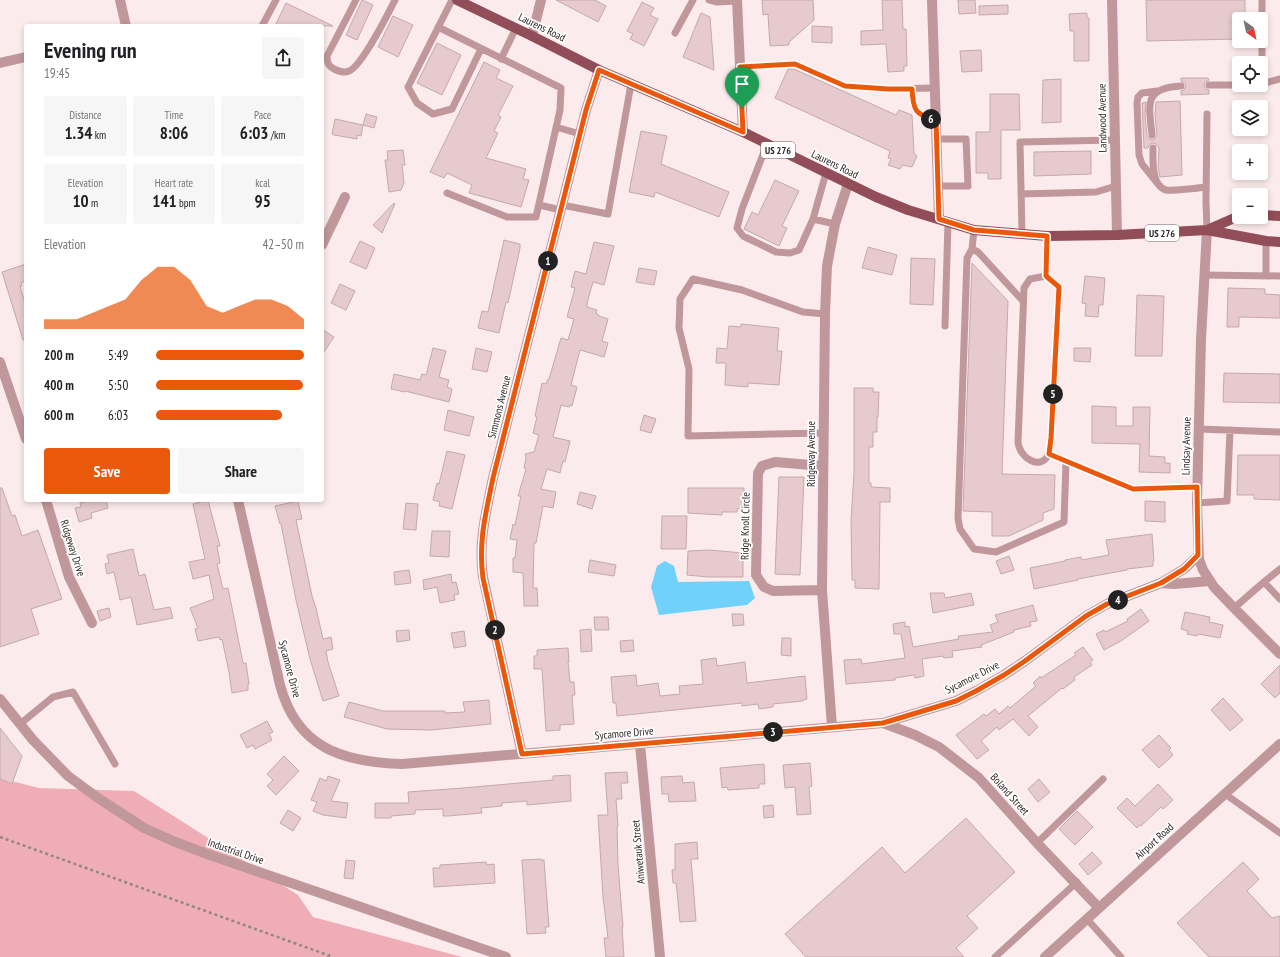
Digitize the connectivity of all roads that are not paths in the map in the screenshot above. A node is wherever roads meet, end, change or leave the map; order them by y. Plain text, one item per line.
1 (120, 0) edge
2 (276, 0) edge
3 (356, 0) edge
4 (395, 0) edge
5 (452, 0) edge
6 (457, 0) edge
7 (541, 0) edge
8 (693, 0) edge
9 (709, 0) edge
10 (932, 0) edge
11 (1112, 0) edge
12 (1262, 0) edge
13 (737, 1) edge
14 (126, 24) edge
15 (263, 24) edge
16 (438, 27) junction
17 (516, 28) junction
18 (675, 33) dead end
19 (532, 36) junction
20 (481, 48) junction
21 (1262, 56) edge
22 (24, 57) edge
23 (501, 59) junction
24 (0, 63) edge
25 (740, 67) junction
26 (599, 70) junction
27 (1280, 79) edge
28 (1268, 82) edge
29 (632, 84) junction
30 (1209, 84) dead end
31 (1232, 84) edge
32 (1181, 86) dead end
33 (935, 88) junction
34 (912, 89) junction
35 (1157, 91) junction
36 (1207, 114) dead end
37 (936, 120) junction
38 (556, 127) junction
39 (743, 132) junction
40 (580, 134) junction
41 (1152, 135) dead end
42 (936, 139) junction
43 (1115, 140) junction
44 (767, 144) junction
45 (1153, 148) dead end
46 (826, 173) junction
47 (848, 184) junction
48 (1158, 184) junction
49 (938, 186) junction
50 (1116, 186) junction
51 (1206, 187) junction
52 (447, 193) dead end
53 (1021, 194) junction
54 (345, 196) dead end
55 (539, 205) junction
56 (562, 207) junction
57 (1268, 215) edge
58 (1280, 216) edge
59 (813, 218) junction
60 (1232, 219) edge
61 (944, 221) junction
62 (835, 224) junction
63 (974, 230) junction
64 (1207, 230) junction
65 (1022, 234) junction
66 (1116, 235) junction
67 (1047, 236) junction
68 (324, 241) edge
69 (1266, 241) junction
70 (1280, 242) edge
71 (972, 249) junction
72 (1204, 275) junction
73 (1046, 276) junction
74 (1266, 276) junction
75 (1280, 276) edge
76 (1023, 301) junction
77 (825, 314) junction
78 (945, 326) dead end
79 (0, 362) edge
80 (1198, 429) junction
81 (1230, 430) junction
82 (1280, 432) edge
83 (24, 433) edge
84 (823, 433) junction
85 (1049, 454) junction
86 (1066, 462) junction
87 (823, 466) junction
88 (1197, 487) junction
89 (47, 502) edge
90 (238, 502) edge
91 (1197, 503) junction
92 (1198, 555) junction
93 (1280, 569) edge
94 (1210, 580) junction
95 (1264, 582) junction
96 (1161, 583) junction
97 (822, 590) junction
98 (1280, 599) edge
99 (1234, 608) junction
100 (92, 623) dead end
101 (1280, 654) edge
102 (0, 699) edge
103 (883, 723) junction
104 (20, 724) junction
105 (832, 727) junction
106 (640, 744) junction
107 (1280, 744) edge
108 (522, 754) junction
109 (115, 764) dead end
110 (1103, 780) dead end
111 (1224, 794) junction
112 (1280, 833) edge
113 (1037, 843) junction
114 (1076, 883) junction
115 (1099, 908) junction
116 (1086, 919) junction
117 (506, 957) edge
118 (660, 957) edge
119 (995, 957) edge
120 (1045, 957) edge
121 (1121, 957) edge

1 - 14 street
2 - 15 lane
3 - 4 lane
5 - 16 lane
6 - 17 main road, Laurens Road / US 276
7 - 19 street
8 - 18 lane
9 - 13 lane
10 - 33 street
11 - 43 street, Landwood Avenue
12 - 21 lane
13 - 25 street
16 - 20 lane
16 - 20 lane
17 - 19 main road, Laurens Road / US 276
17 - 23 lane
19 - 26 main road, Laurens Road / US 276
20 - 23 lane
22 - 24 street
23 - 38 lane
25 - 34 lane
25 - 39 street
26 - 29 main road, Laurens Road / US 276
26 - 40 street, Simmons Avenue
27 - 28 lane
29 - 39 main road, Laurens Road / US 276
29 - 56 lane
30 - 31 lane
32 - 35 lane
33 - 34 lane
33 - 37 street
34 - 37 lane
35 - 41 lane
35 - 48 lane
36 - 51 lane
37 - 42 street
38 - 40 lane
38 - 55 lane
39 - 44 main road, Laurens Road / US 276
40 - 56 street, Simmons Avenue
42 - 49 street
42 - 49 lane
43 - 50 street, Landwood Avenue
43 - 53 lane
44 - 46 main road, Laurens Road / US 276
44 - 59 lane
45 - 48 lane
46 - 47 main road, Laurens Road / US 276
46 - 59 lane
47 - 61 main road, Laurens Road / US 276
47 - 62 street, Ridgeway Avenue
48 - 51 lane
49 - 61 street
50 - 53 lane
50 - 66 street, Landwood Avenue
51 - 64 lane
52 - 55 lane
53 - 65 lane
54 - 68 street
55 - 56 lane
56 - 108 street, Simmons Avenue
57 - 58 main road
59 - 62 lane
60 - 64 main road, Laurens Road / US 276
61 - 63 main road, Laurens Road / US 276
61 - 78 lane
62 - 77 street, Ridgeway Avenue
63 - 65 main road, Laurens Road / US 276
63 - 71 lane
64 - 66 main road, Laurens Road / US 276
64 - 69 main road, Laurens Road / US 276
64 - 72 street, Lindsay Avenue
65 - 67 main road, Laurens Road / US 276
66 - 67 main road, Laurens Road / US 276
67 - 73 lane
69 - 70 main road, Laurens Road / US 276
69 - 74 lane
71 - 76 lane
71 - 86 lane
72 - 74 lane
72 - 80 street, Lindsay Avenue
73 - 76 lane
73 - 85 lane
74 - 75 lane
76 - 85 lane
77 - 84 street, Ridgeway Avenue
77 - 84 lane
79 - 83 street
80 - 81 lane
80 - 88 street, Lindsay Avenue
81 - 82 lane
81 - 91 lane
84 - 87 street, Ridgeway Avenue
85 - 86 lane
86 - 88 lane
87 - 97 street, Ridgeway Avenue
87 - 97 street, Ridge Knoll Circle
88 - 91 street, Lindsay Avenue
89 - 100 street, Ridgeway Drive
90 - 108 street, Sycamore Drive
91 - 92 street, Lindsay Avenue
92 - 94 street, Lindsay Avenue
92 - 96 street, Sycamore Drive
93 - 95 lane
94 - 96 street, Sycamore Drive
94 - 99 street, Lindsay Avenue
95 - 98 lane
95 - 99 lane
96 - 103 street, Sycamore Drive
97 - 105 street, Ridgeway Avenue
99 - 101 street, Lindsay Avenue
102 - 104 street, Industrial Drive
103 - 105 street, Sycamore Drive
103 - 113 street, Boland Street
104 - 109 lane
104 - 117 street, Industrial Drive
105 - 106 street, Sycamore Drive
106 - 108 street, Sycamore Drive
106 - 118 street, Aniwetauk Street
107 - 111 street, Airport Road
110 - 113 lane
111 - 112 lane
111 - 115 street, Airport Road
113 - 114 street, Boland Street
114 - 115 street, Boland Street
114 - 119 lane
115 - 116 street, Airport Road
116 - 120 street, Airport Road
116 - 121 lane

